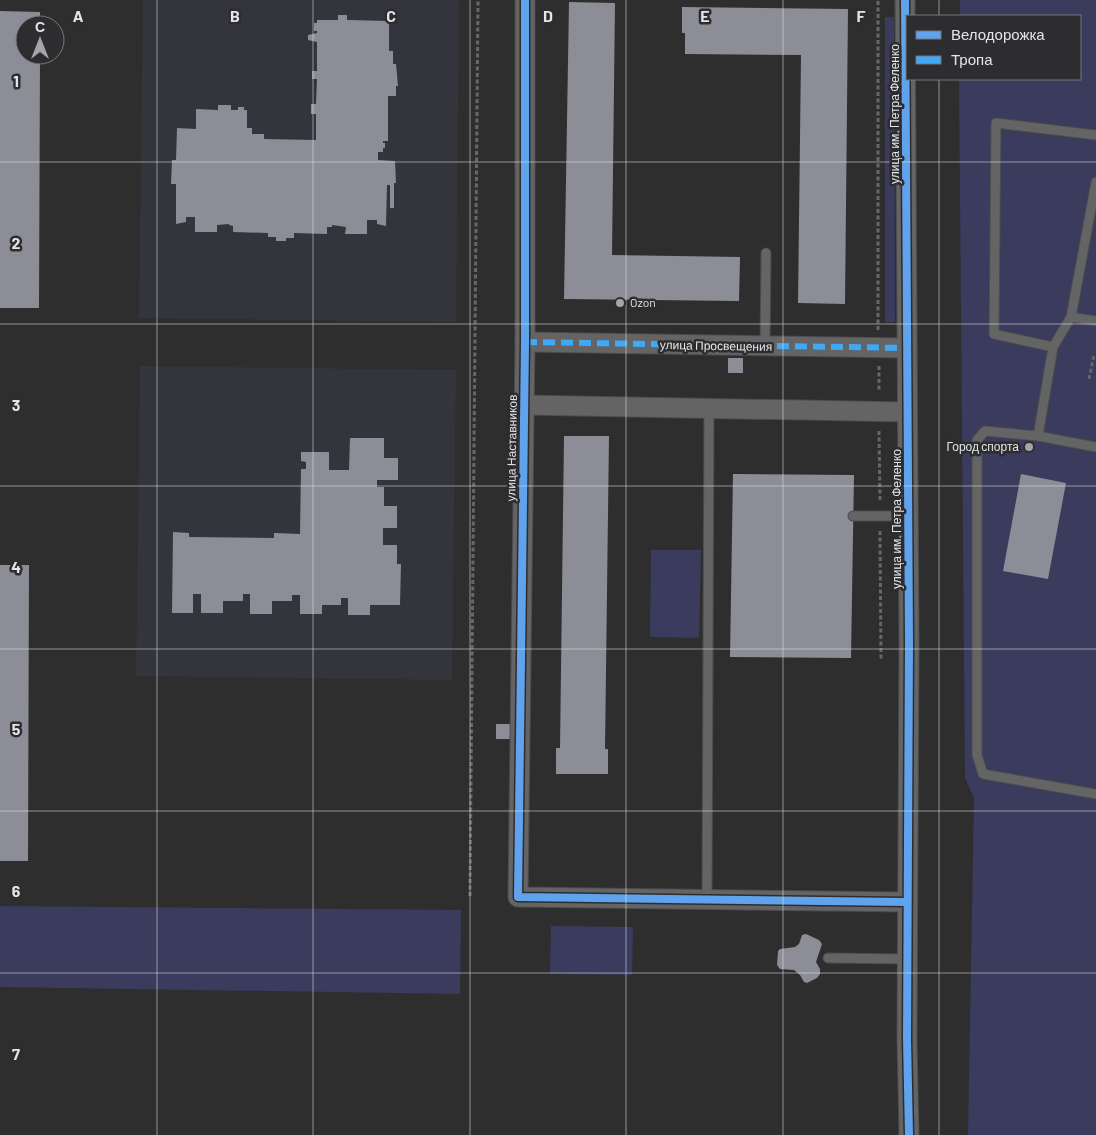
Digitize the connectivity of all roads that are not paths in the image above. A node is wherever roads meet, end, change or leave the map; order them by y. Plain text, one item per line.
1 (525, 0) edge
2 (906, 0) edge
3 (906, 15) edge
4 (906, 80) edge
5 (1096, 135) edge
6 (1096, 182) edge
7 (766, 253) dead end
8 (1071, 316) junction
9 (1096, 321) edge
10 (524, 342) junction
11 (765, 347) junction
12 (1053, 347) junction
13 (907, 348) junction
14 (524, 405) junction
15 (709, 408) junction
16 (908, 412) junction
17 (1038, 436) junction
18 (1096, 447) edge
19 (853, 516) dead end
20 (908, 516) junction
21 (1096, 794) edge
22 (707, 899) junction
23 (908, 902) junction
24 (828, 958) dead end
25 (908, 959) junction
26 (908, 1135) edge

1 - 10 street, улица Наставников
2 - 3 street, улица им. Петра Феленко
4 - 13 street, улица им. Петра Феленко
5 - 12 lane
6 - 8 lane
7 - 11 lane
8 - 9 lane
8 - 12 lane
10 - 11 street, улица Просвещения
10 - 14 street, улица Наставников
11 - 13 street, улица Просвещения
12 - 17 lane
13 - 16 street, улица им. Петра Феленко
14 - 15 street
14 - 22 street, улица Наставников
15 - 16 street
15 - 22 lane
16 - 20 street, улица им. Петра Феленко
17 - 18 lane
17 - 21 lane
19 - 20 lane
20 - 23 street, улица им. Петра Феленко
22 - 23 street
23 - 25 street, улица им. Петра Феленко
24 - 25 lane
25 - 26 street, улица им. Петра Феленко

